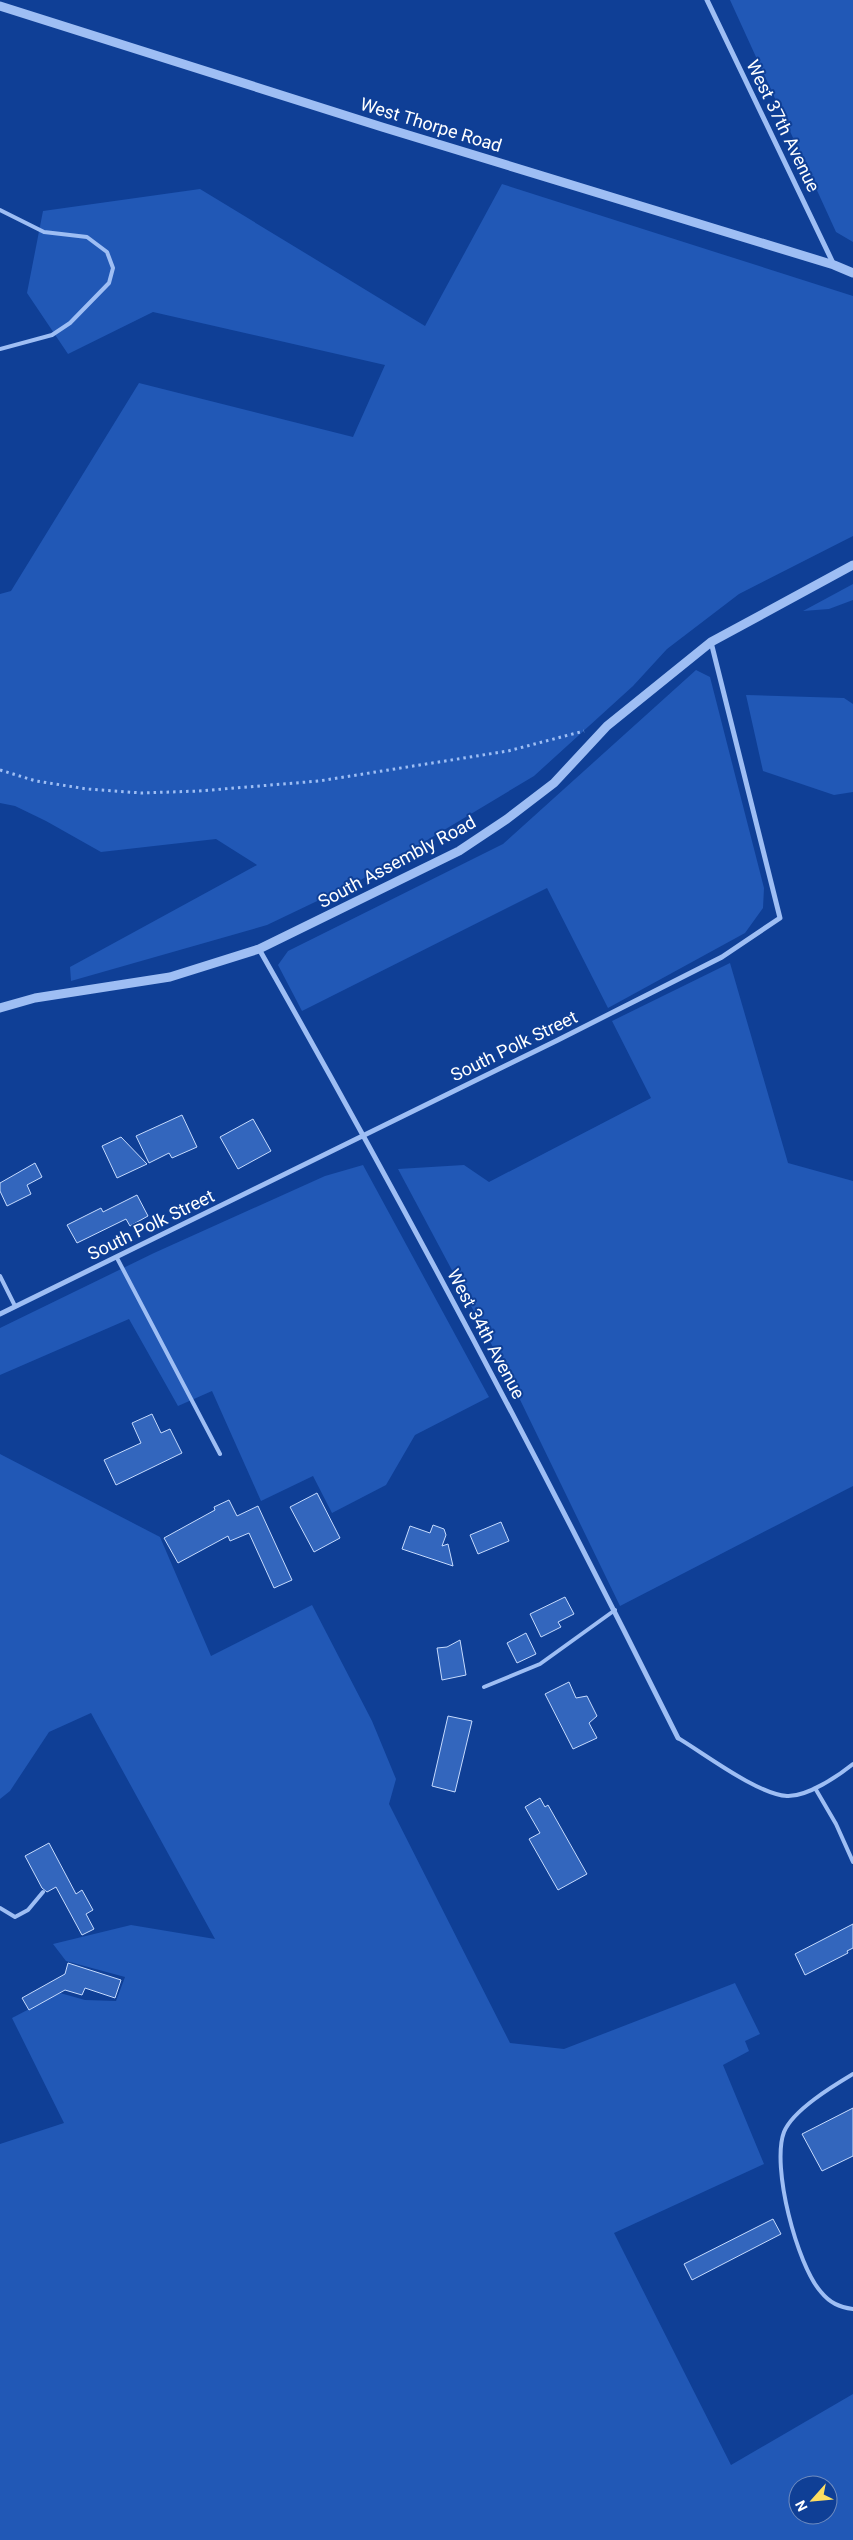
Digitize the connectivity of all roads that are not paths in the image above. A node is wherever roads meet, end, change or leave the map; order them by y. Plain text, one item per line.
1 (707, 0) edge
2 (0, 7) edge
3 (0, 210) edge
4 (834, 265) junction
5 (853, 273) edge
6 (0, 349) edge
7 (853, 565) edge
8 (711, 642) junction
9 (259, 949) junction
10 (0, 1008) edge
11 (364, 1135) junction
12 (117, 1258) junction
13 (0, 1276) edge
14 (15, 1306) junction
15 (0, 1314) edge
16 (220, 1454) dead end
17 (615, 1610) junction
18 (484, 1687) dead end
19 (678, 1738) joint
20 (853, 1764) edge
21 (815, 1788) junction
22 (853, 1862) edge
23 (43, 1892) dead end
24 (0, 1908) edge
25 (853, 2074) edge
26 (853, 2310) edge

1 - 4 street, West 37th Avenue
2 - 4 street, West Thorpe Road
3 - 6 lane
4 - 5 street, West Thorpe Road
7 - 8 street, South Assembly Road
8 - 9 street, South Assembly Road
8 - 11 street, South Polk Street
9 - 10 street, South Assembly Road
9 - 11 street, West 34th Avenue
11 - 12 street, South Polk Street
11 - 17 street, West 34th Avenue
12 - 14 street, South Polk Street
12 - 16 lane
13 - 14 lane
14 - 15 street, South Polk Street
17 - 18 lane
17 - 19 street, West 34th Avenue
19 - 21 lane
20 - 21 lane
21 - 22 lane
23 - 24 lane
25 - 26 lane

